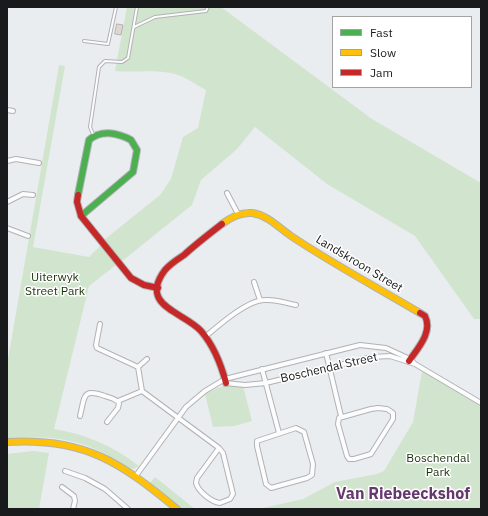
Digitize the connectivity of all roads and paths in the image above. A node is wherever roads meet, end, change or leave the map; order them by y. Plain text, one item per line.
1 (116, 7) edge
2 (137, 7) edge
3 (208, 7) edge
4 (134, 27) junction
5 (84, 41) dead end
6 (7, 110) edge
7 (13, 111) dead end
8 (94, 135) junction
9 (7, 161) edge
10 (38, 163) dead end
11 (227, 193) dead end
12 (32, 195) dead end
13 (7, 202) edge
14 (238, 214) junction
15 (81, 216) junction
16 (7, 228) edge
17 (28, 236) dead end
18 (254, 282) dead end
19 (158, 288) junction
20 (260, 300) junction
21 (296, 305) dead end
22 (100, 324) dead end
23 (205, 337) junction
24 (326, 353) junction
25 (147, 359) dead end
26 (411, 362) junction
27 (138, 367) junction
28 (329, 367) junction
29 (262, 369) junction
30 (223, 382) junction
31 (266, 383) junction
32 (142, 391) junction
33 (118, 402) junction
34 (481, 403) edge
35 (80, 416) dead end
36 (341, 416) junction
37 (177, 417) junction
38 (107, 422) dead end
39 (279, 433) junction
40 (7, 442) edge
41 (219, 448) junction
42 (64, 471) dead end
43 (135, 477) junction
44 (62, 487) dead end
45 (72, 509) edge
46 (128, 509) edge
47 (177, 509) edge

1 - 5 lane
2 - 4 lane
3 - 4 lane
4 - 8 lane
6 - 7 street
8 - 15 street
8 - 15 street
9 - 10 street
11 - 14 street
12 - 13 street
14 - 19 street
14 - 26 street, Landskroon Street
15 - 19 street
16 - 17 street
18 - 20 street
19 - 23 street
20 - 21 street
20 - 23 street
22 - 27 street
23 - 30 street
24 - 26 street, Boschendal Street
24 - 28 street
24 - 29 street, Boschendal Street
25 - 27 street
26 - 28 street, Boschendal Street
26 - 34 street, Boschendal Street
27 - 32 street
28 - 31 street, Boschendal Street
28 - 36 street
29 - 30 street, Boschendal Street
29 - 31 street, Boschendal Street
30 - 31 street, Boschendal Street
30 - 37 street, Boschendal Street
31 - 39 street, Boschendal Street
32 - 33 street
32 - 37 street
33 - 35 street
33 - 38 street
36 - 36 street
37 - 41 street
37 - 43 street, Boschendal Street
39 - 39 street
40 - 43 street
41 - 41 street
42 - 46 street
43 - 47 street
44 - 45 street

